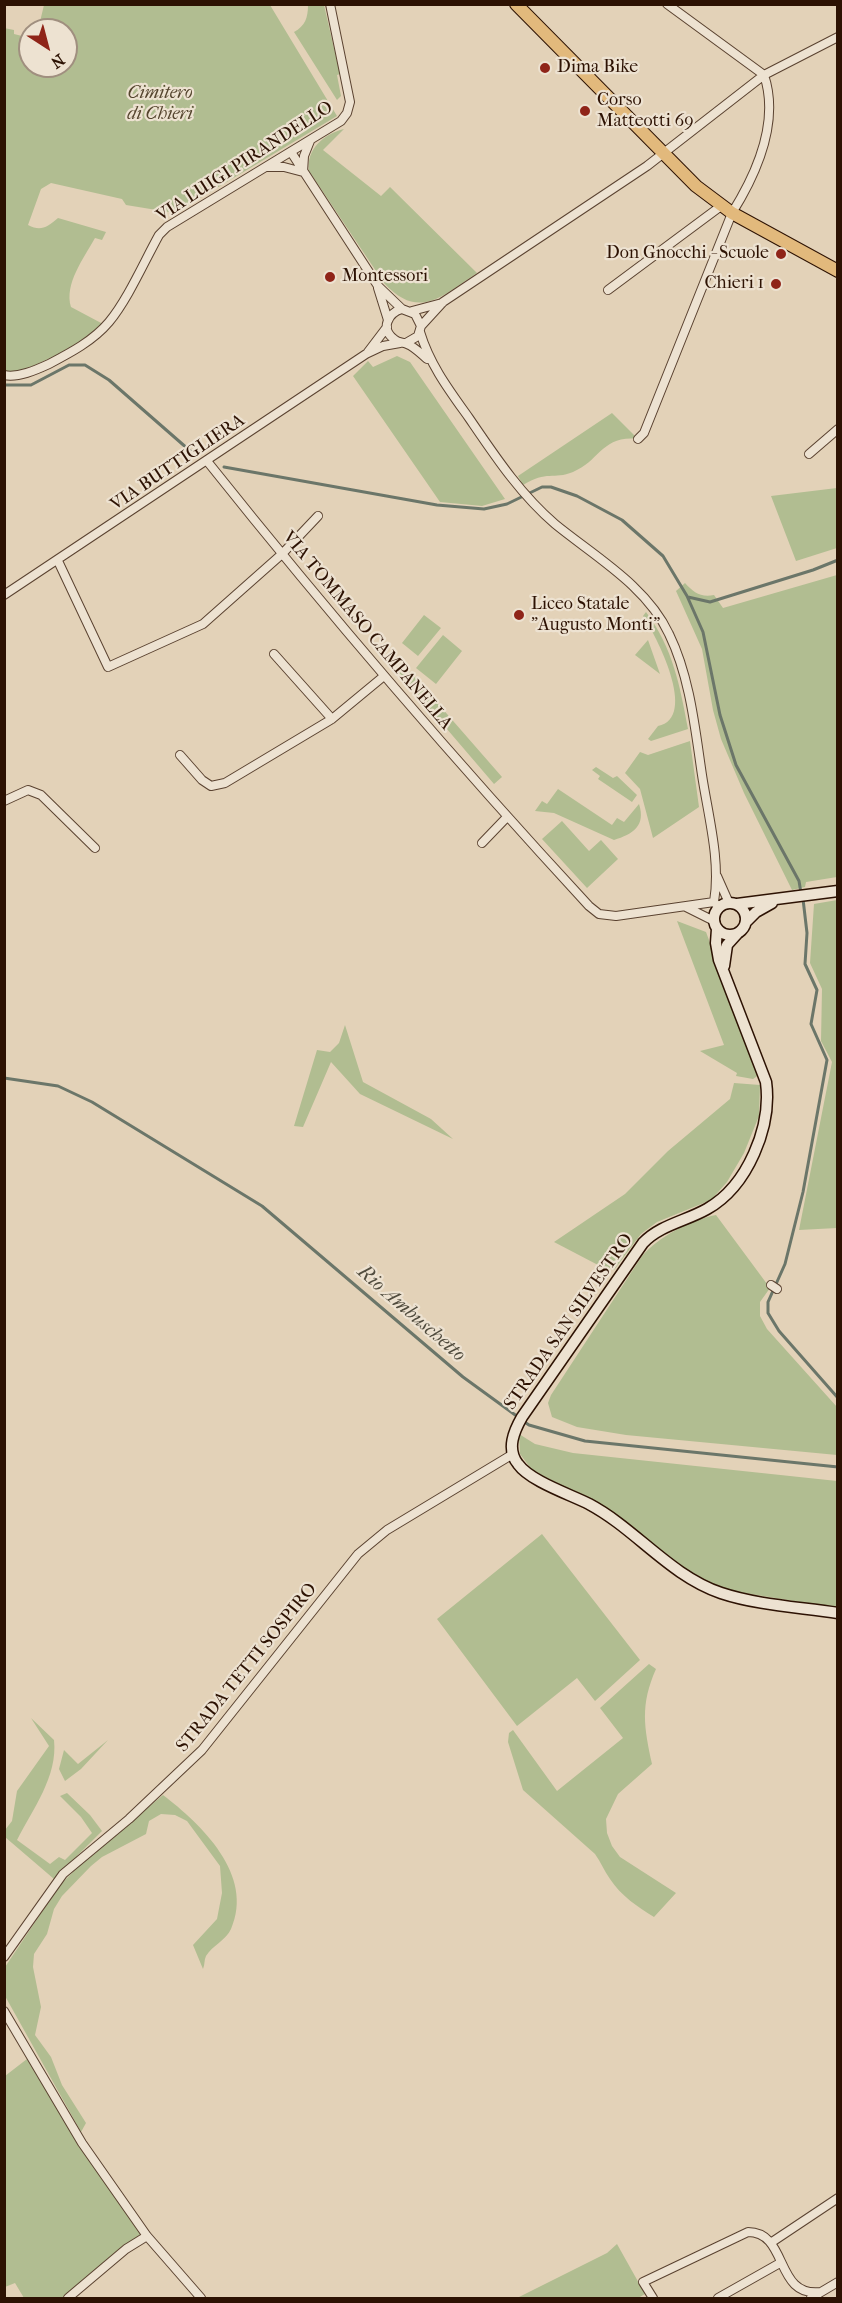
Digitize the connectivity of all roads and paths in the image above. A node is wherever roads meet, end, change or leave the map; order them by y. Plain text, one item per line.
1 (330, 4) edge
2 (516, 4) edge
3 (667, 4) edge
4 (837, 37) edge
5 (764, 75) junction
6 (310, 140) junction
7 (291, 152) junction
8 (663, 155) junction
9 (265, 167) junction
10 (303, 172) junction
11 (721, 206) junction
12 (732, 213) junction
13 (837, 271) edge
14 (378, 286) junction
15 (608, 290) dead end
16 (443, 302) junction
17 (402, 309) junction
18 (412, 311) junction
19 (387, 324) junction
20 (420, 329) junction
21 (403, 343) junction
22 (366, 354) junction
23 (430, 362) junction
24 (4, 375) edge
25 (837, 429) edge
26 (638, 440) dead end
27 (809, 454) dead end
28 (207, 461) junction
29 (318, 516) dead end
30 (282, 554) junction
31 (58, 561) junction
32 (4, 595) edge
33 (274, 654) dead end
34 (384, 676) junction
35 (332, 719) junction
36 (180, 755) dead end
37 (4, 801) edge
38 (507, 817) junction
39 (482, 843) dead end
40 (95, 848) dead end
41 (716, 872) junction
42 (837, 891) edge
43 (780, 900) junction
44 (725, 904) junction
45 (684, 906) junction
46 (746, 922) junction
47 (716, 925) junction
48 (737, 934) junction
49 (724, 973) junction
50 (513, 1454) junction
51 (837, 1613) edge
52 (4, 1957) edge
53 (4, 2011) edge
54 (837, 2198) edge
55 (147, 2236) junction
56 (772, 2242) junction
57 (780, 2263) junction
58 (837, 2282) edge
59 (821, 2292) junction
60 (68, 2298) edge
61 (201, 2298) edge
62 (653, 2298) edge
63 (718, 2298) edge
64 (811, 2298) edge

1 - 6 street, VIA LUIGI PIRANDELLO
2 - 8 main road
3 - 5 street
4 - 5 street
5 - 8 street
5 - 12 street
6 - 7 street, VIA LUIGI PIRANDELLO
6 - 10 street
7 - 9 street, VIA LUIGI PIRANDELLO
7 - 10 street
8 - 11 main road
8 - 16 street
9 - 10 street
9 - 24 street, VIA LUIGI PIRANDELLO
10 - 14 street
11 - 12 main road
11 - 15 street
12 - 13 main road
12 - 26 street
14 - 17 street
14 - 19 street
16 - 18 street
16 - 20 street
17 - 18 street
17 - 19 street
18 - 20 street
19 - 21 street
19 - 22 street, VIA BUTTIGLIERA
20 - 21 street
20 - 23 street
21 - 22 street, VIA BUTTIGLIERA
21 - 23 street
22 - 28 street, VIA BUTTIGLIERA
23 - 41 street
25 - 27 street
28 - 30 street, VIA TOMMASO CAMPANELLA
28 - 31 street, VIA BUTTIGLIERA
29 - 30 street
30 - 31 street
30 - 34 street, VIA TOMMASO CAMPANELLA
31 - 32 street, VIA BUTTIGLIERA
33 - 35 street
34 - 35 street
34 - 38 street, VIA TOMMASO CAMPANELLA
35 - 36 street
37 - 40 street
38 - 39 street
38 - 45 street, VIA TOMMASO CAMPANELLA
41 - 44 street
41 - 44 street
42 - 43 street
43 - 44 street
43 - 46 street
44 - 45 street, VIA TOMMASO CAMPANELLA
44 - 46 street
44 - 47 street
45 - 47 street
46 - 48 street
47 - 48 street
47 - 49 street, STRADA SAN SILVESTRO
48 - 49 street, STRADA SAN SILVESTRO
49 - 50 street, STRADA SAN SILVESTRO
50 - 51 street
50 - 52 street, STRADA TETTI SOSPIRO
53 - 55 street
54 - 56 street
55 - 60 street
55 - 61 street
56 - 57 street
56 - 62 street
57 - 59 street
57 - 63 street
58 - 59 street
59 - 64 street

